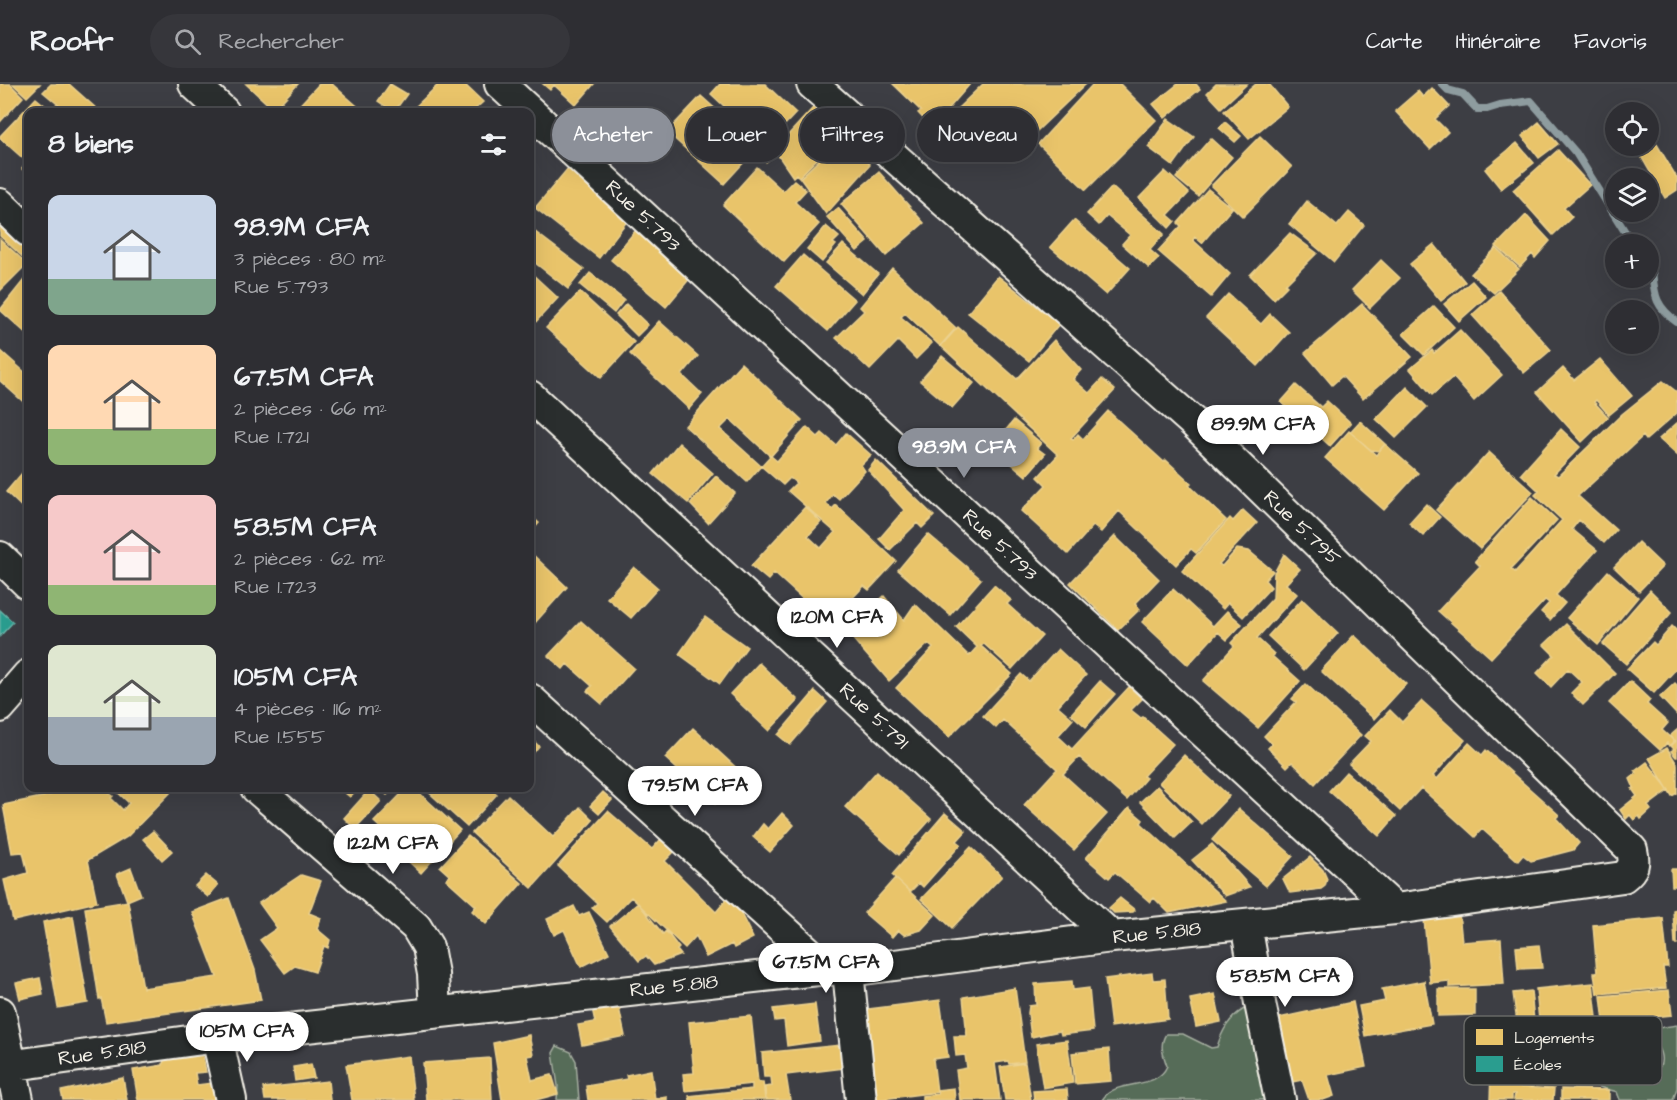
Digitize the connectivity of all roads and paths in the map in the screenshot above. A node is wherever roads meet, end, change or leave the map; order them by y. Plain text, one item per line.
1 (194, 84) edge
2 (500, 84) edge
3 (812, 84) edge
4 (220, 108) edge
5 (526, 108) edge
6 (534, 115) edge
7 (0, 204) edge
8 (24, 227) edge
9 (534, 400) edge
10 (0, 557) edge
11 (24, 581) edge
12 (24, 680) edge
13 (534, 703) edge
14 (0, 707) edge
15 (261, 792) edge
16 (1632, 870) joint
17 (1395, 909) junction
18 (1246, 924) junction
19 (1112, 937) junction
20 (838, 970) junction
21 (0, 1012) edge
22 (435, 1012) junction
23 (217, 1037) junction
24 (6, 1067) edge
25 (18, 1100) edge
26 (231, 1100) edge
27 (861, 1100) edge
28 (1280, 1100) edge

1 - 4 street
2 - 5 street, Rue 5.793
3 - 16 street, Rue 5.795
6 - 17 street, Rue 5.793
7 - 8 street
9 - 19 street, Rue 5.791
10 - 11 street
12 - 14 street
13 - 20 street
15 - 22 street
16 - 17 street, Rue 5.818
17 - 18 street, Rue 5.818
18 - 19 street, Rue 5.818
18 - 28 street
19 - 20 street, Rue 5.818
20 - 22 street, Rue 5.818
20 - 27 street
21 - 24 street
22 - 23 street, Rue 5.818
23 - 24 street, Rue 5.818
23 - 26 street
24 - 25 street

